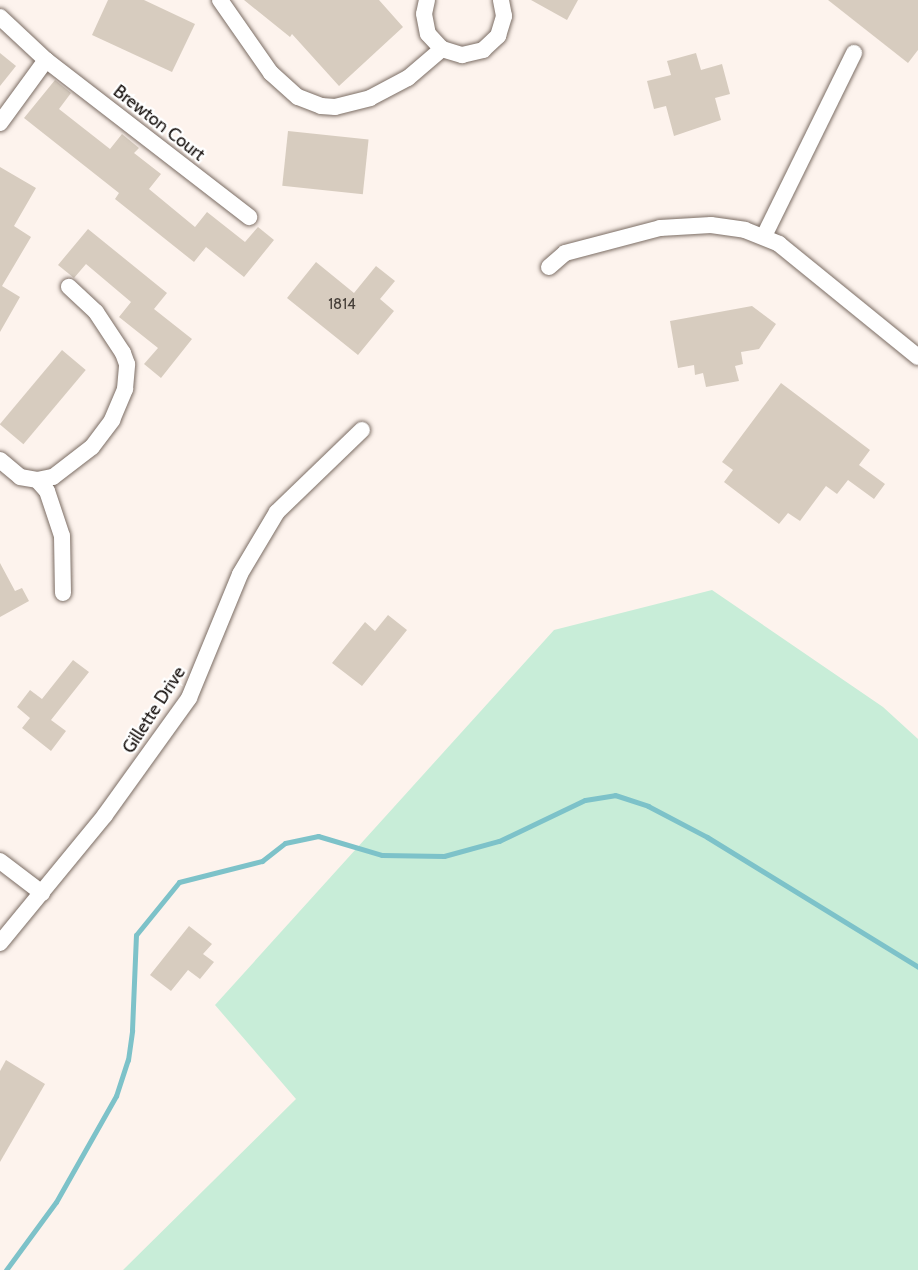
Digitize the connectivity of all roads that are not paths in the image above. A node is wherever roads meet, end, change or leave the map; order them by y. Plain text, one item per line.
1 (220, 0) edge
2 (422, 4) edge
3 (504, 4) edge
4 (0, 17) edge
5 (442, 49) junction
6 (854, 53) dead end
7 (46, 60) junction
8 (0, 123) edge
9 (249, 217) dead end
10 (764, 236) junction
11 (549, 267) dead end
12 (69, 287) dead end
13 (918, 357) edge
14 (362, 430) dead end
15 (0, 460) edge
16 (37, 480) junction
17 (63, 593) dead end
18 (0, 861) edge
19 (42, 893) junction
20 (0, 944) edge

1 - 5 street
2 - 5 street
3 - 5 street
4 - 7 street, Brewton Court
6 - 10 street
7 - 8 street
7 - 9 street, Brewton Court
10 - 11 street
10 - 13 street
12 - 16 street
14 - 19 street, Gillette Drive
15 - 16 street
16 - 17 street
18 - 19 street
19 - 20 street, Gillette Drive

